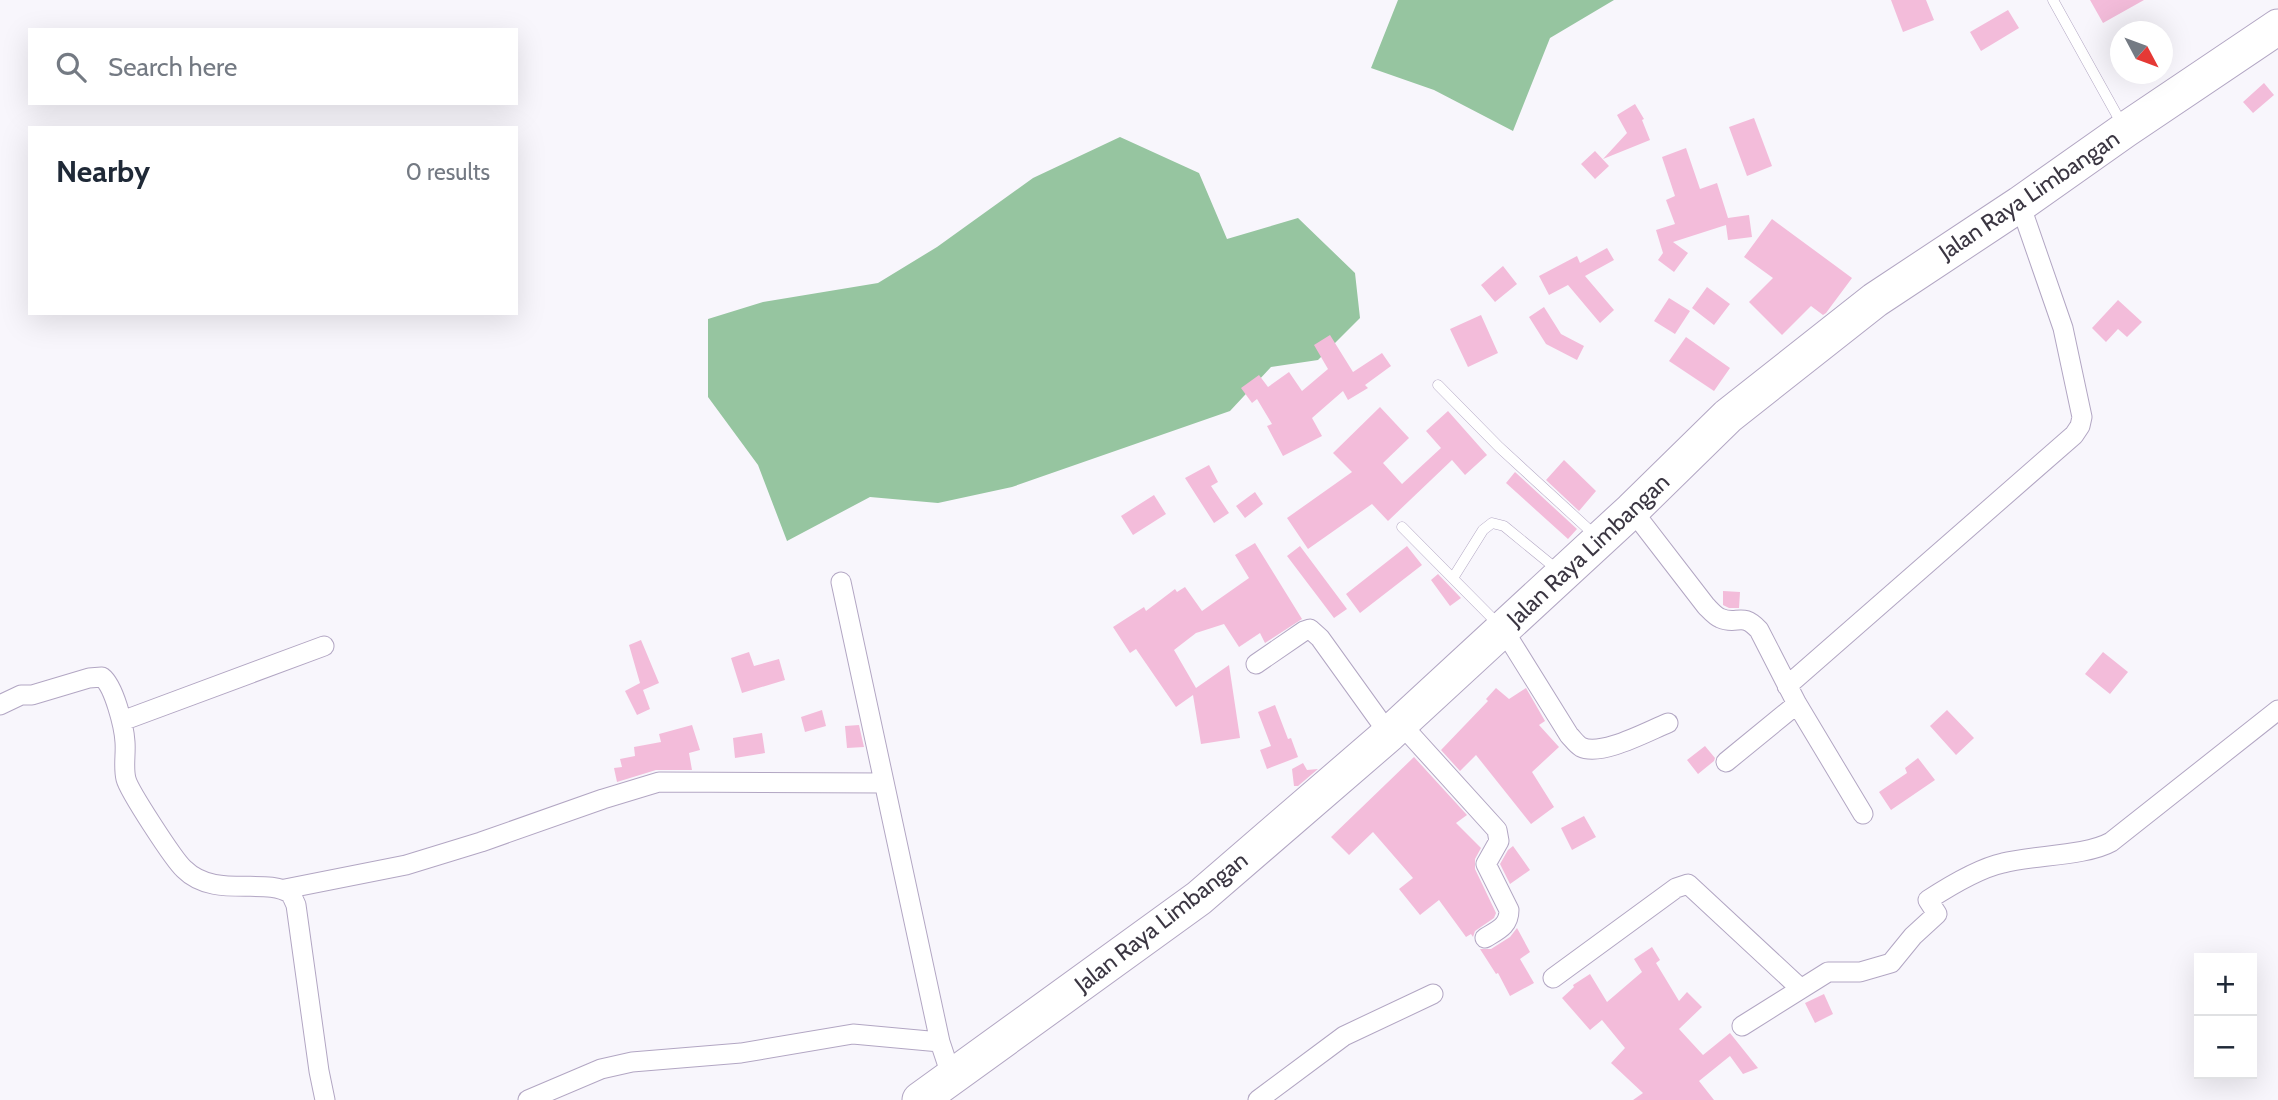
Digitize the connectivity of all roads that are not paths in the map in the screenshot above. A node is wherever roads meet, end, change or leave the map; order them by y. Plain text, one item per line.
1 (2053, 0) edge
2 (2278, 27) edge
3 (2125, 130) junction
4 (2020, 204) junction
5 (1438, 385) dead end
6 (1632, 510) junction
7 (1402, 527) dead end
8 (1600, 539) junction
9 (1562, 573) junction
10 (1453, 578) junction
11 (841, 582) dead end
12 (1503, 629) junction
13 (324, 646) dead end
14 (1256, 664) dead end
15 (1787, 685) junction
16 (1797, 704) junction
17 (0, 705) edge
18 (2278, 710) edge
19 (122, 721) junction
20 (1668, 723) dead end
21 (1395, 729) junction
22 (1726, 762) dead end
23 (884, 783) junction
24 (1863, 814) dead end
25 (285, 889) junction
26 (1485, 938) dead end
27 (1553, 978) dead end
28 (1800, 988) junction
29 (1433, 994) dead end
30 (1742, 1026) dead end
31 (940, 1042) junction
32 (939, 1092) edge
33 (1281, 1093) edge
34 (325, 1100) edge
35 (528, 1100) edge
36 (1258, 1100) edge

1 - 3 lane
2 - 3 highway, Jalan Raya Limbangan
3 - 4 highway, Jalan Raya Limbangan
4 - 6 highway, Jalan Raya Limbangan
4 - 15 street
5 - 8 lane
6 - 8 highway, Jalan Raya Limbangan
6 - 15 street
7 - 10 lane
8 - 9 highway, Jalan Raya Limbangan
9 - 10 lane
9 - 12 highway, Jalan Raya Limbangan
10 - 12 lane
11 - 23 street
12 - 20 street
12 - 21 highway, Jalan Raya Limbangan
13 - 19 street
14 - 21 street
15 - 16 street
16 - 22 street
16 - 24 street
17 - 19 street
18 - 28 street
19 - 25 street
21 - 26 street
21 - 32 highway, Jalan Raya Limbangan
23 - 25 street
23 - 31 street
25 - 34 street
27 - 28 street
28 - 30 street
29 - 33 street
31 - 32 street
31 - 35 street
33 - 36 street

